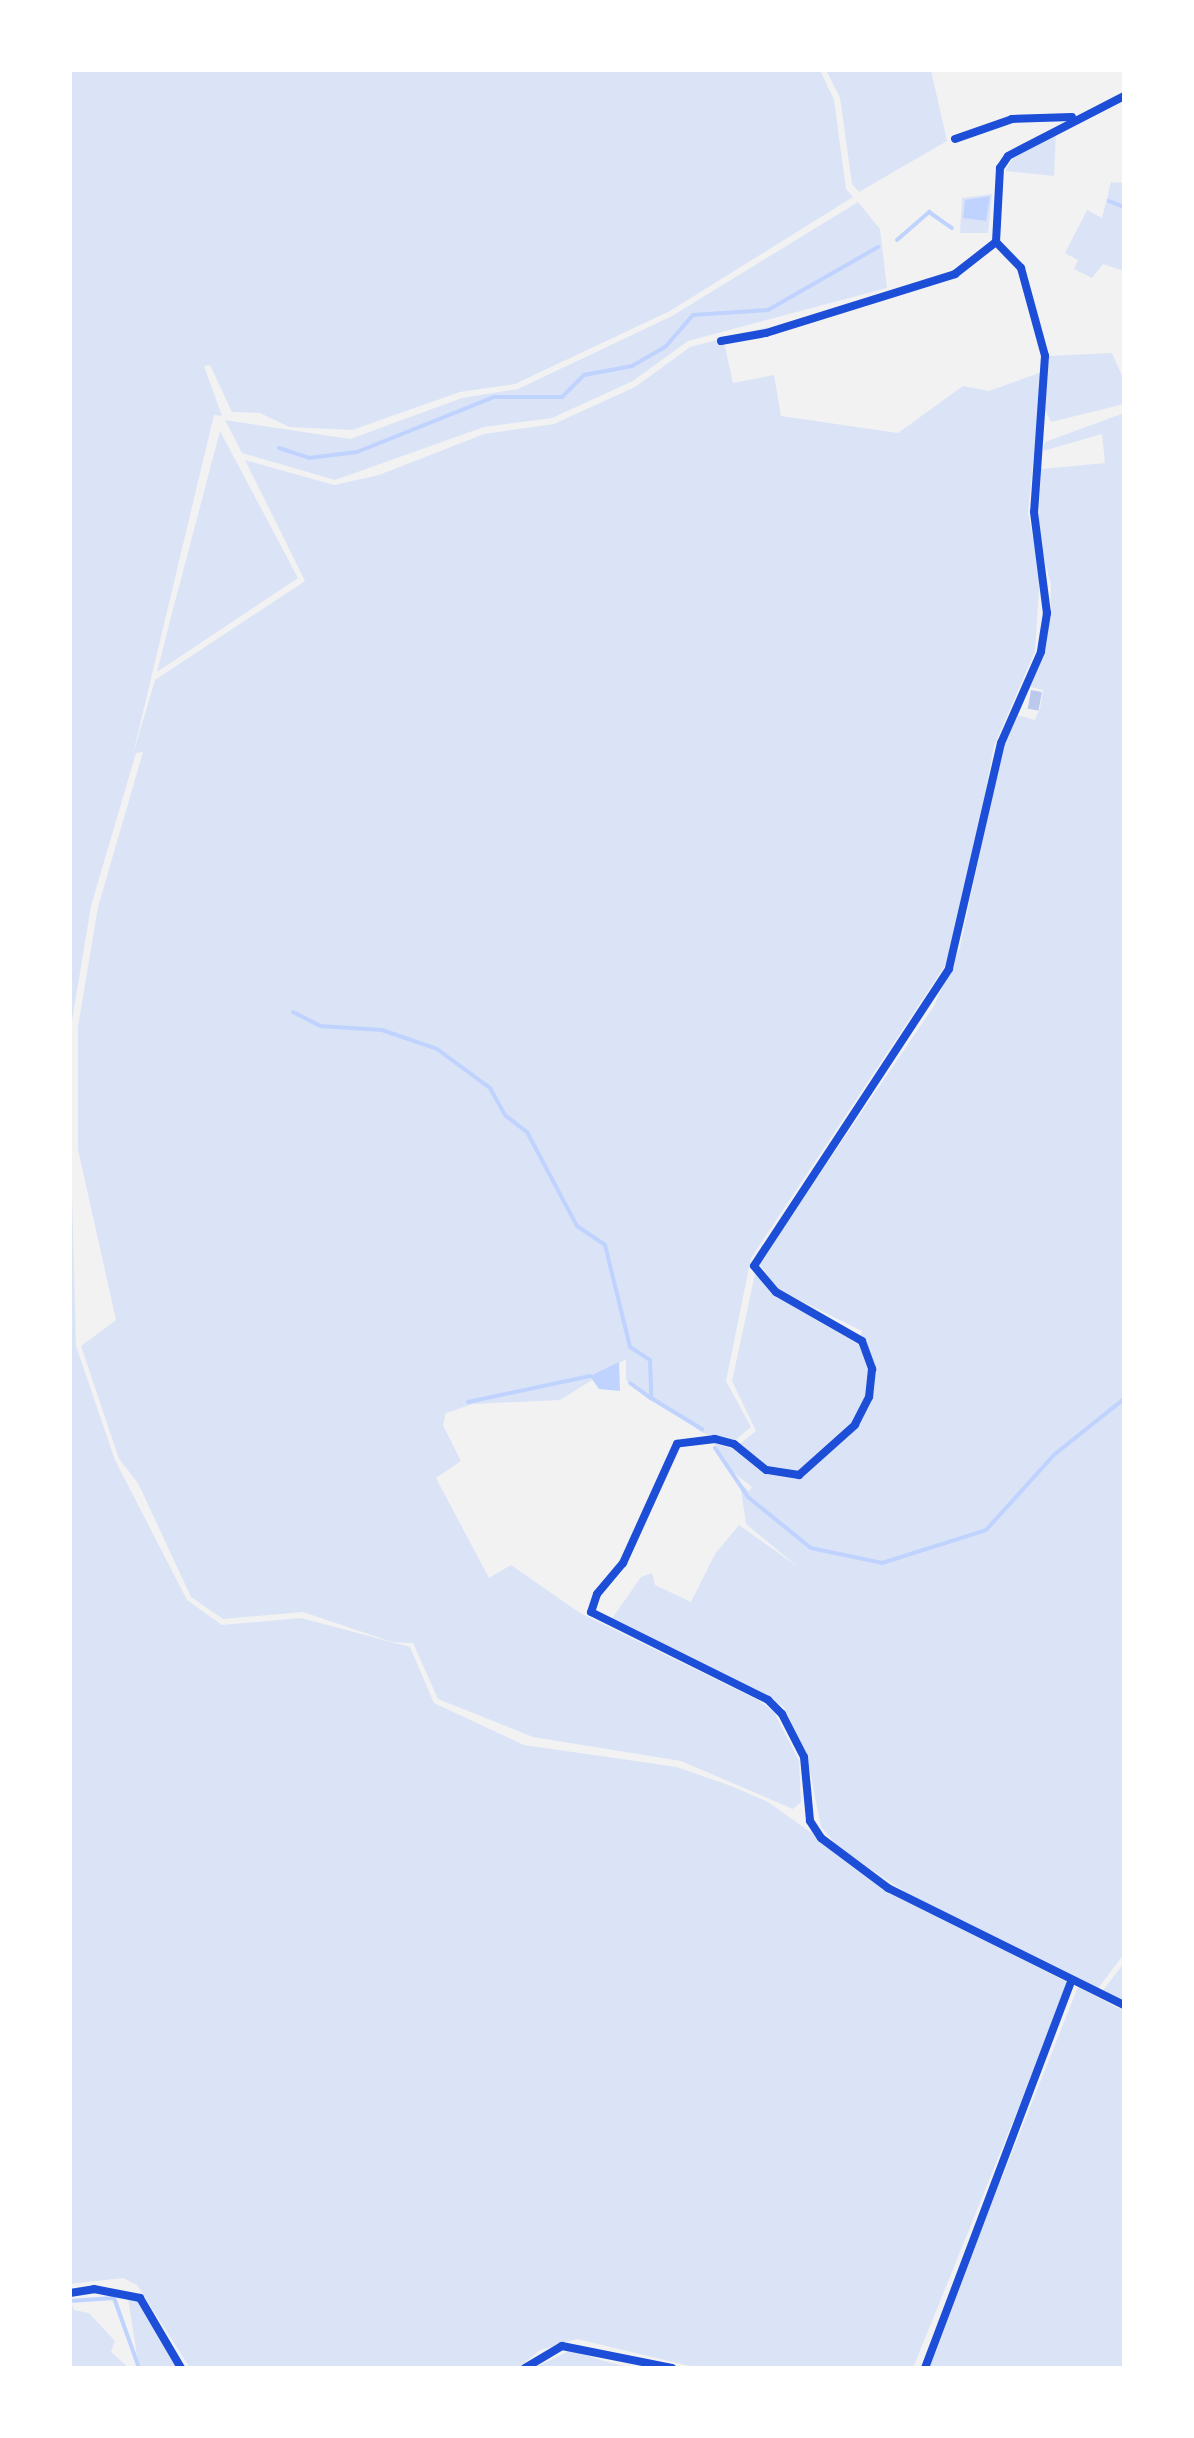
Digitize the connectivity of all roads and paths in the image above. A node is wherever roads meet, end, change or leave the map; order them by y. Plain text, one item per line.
1 (1124, 96) edge
2 (1076, 117) junction
3 (955, 139) dead end
4 (996, 242) junction
5 (720, 341) dead end
6 (1072, 1980) junction
7 (1124, 2005) edge
8 (70, 2293) edge
9 (181, 2368) edge
10 (525, 2368) edge
11 (672, 2368) edge
12 (925, 2368) edge

1 - 2 street
2 - 3 street
2 - 4 street
4 - 5 street
4 - 6 street
6 - 7 street
6 - 12 street
8 - 9 street
10 - 11 street

